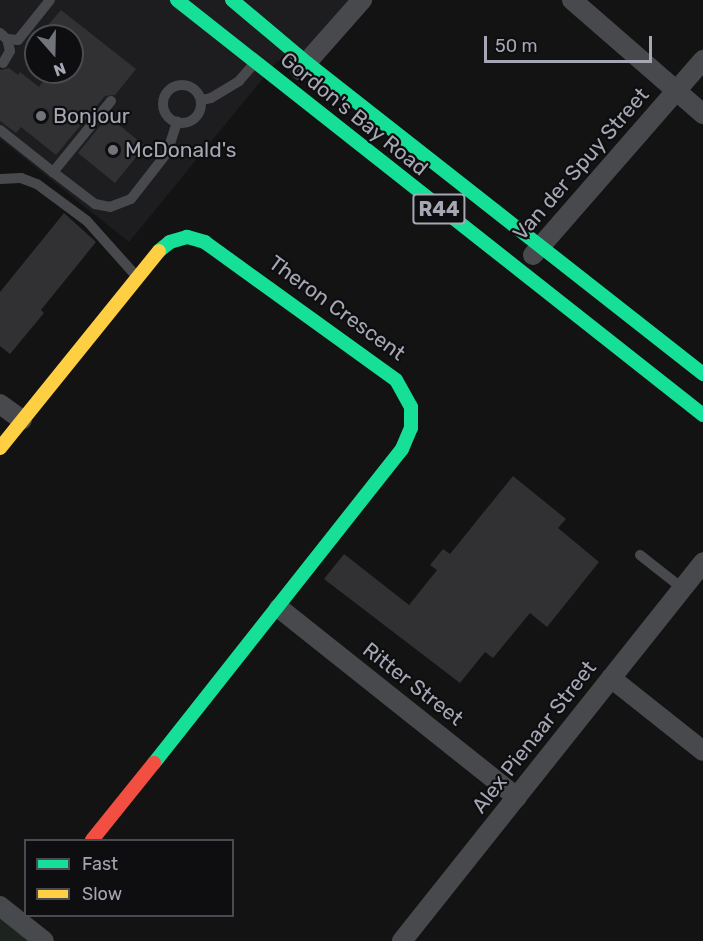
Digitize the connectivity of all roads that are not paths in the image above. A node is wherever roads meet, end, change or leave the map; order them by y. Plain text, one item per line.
1 (50, 0) edge
2 (177, 0) edge
3 (232, 0) edge
4 (362, 0) edge
5 (572, 0) edge
6 (4, 36) edge
7 (703, 60) edge
8 (255, 62) junction
9 (3, 63) dead end
10 (307, 63) junction
11 (287, 87) junction
12 (676, 91) junction
13 (201, 100) junction
14 (111, 101) dead end
15 (703, 114) edge
16 (177, 122) junction
17 (0, 130) edge
18 (54, 172) junction
19 (0, 179) edge
20 (540, 247) junction
21 (519, 272) junction
22 (137, 277) junction
23 (703, 374) edge
24 (0, 404) edge
25 (703, 415) edge
26 (22, 420) junction
27 (0, 448) edge
28 (640, 555) dead end
29 (703, 562) edge
30 (682, 588) junction
31 (279, 608) junction
32 (611, 678) junction
33 (703, 751) edge
34 (517, 797) junction
35 (93, 839) edge
36 (0, 906) edge
37 (28, 920) edge
38 (44, 941) edge
39 (402, 941) edge

1 - 6 lane
2 - 8 main road, Gordon's Bay Road / R44
3 - 10 main road, Gordon's Bay Road / R44
4 - 10 street
5 - 12 street
6 - 9 lane
7 - 12 street, Van der Spuy Street
8 - 11 main road, Gordon's Bay Road / R44
8 - 13 lane
10 - 11 street
10 - 20 main road, Gordon's Bay Road / R44
11 - 21 main road, Gordon's Bay Road / R44
12 - 15 street
12 - 20 street, Van der Spuy Street
13 - 16 lane
13 - 16 lane
14 - 18 lane
16 - 18 lane
17 - 18 lane
19 - 22 lane
20 - 21 street, Van der Spuy Street
20 - 23 main road, Gordon's Bay Road / R44
21 - 25 main road, Gordon's Bay Road / R44
22 - 26 main road, Theron Crescent
22 - 31 main road, Theron Crescent
24 - 26 street
26 - 27 main road, Theron Crescent
28 - 30 lane
29 - 30 street, Alex Pienaar Street
30 - 32 street, Alex Pienaar Street
31 - 34 street, Ritter Street
31 - 35 main road, Theron Crescent
32 - 33 street
32 - 34 street, Alex Pienaar Street
34 - 39 street, Alex Pienaar Street
36 - 37 street
37 - 38 street

